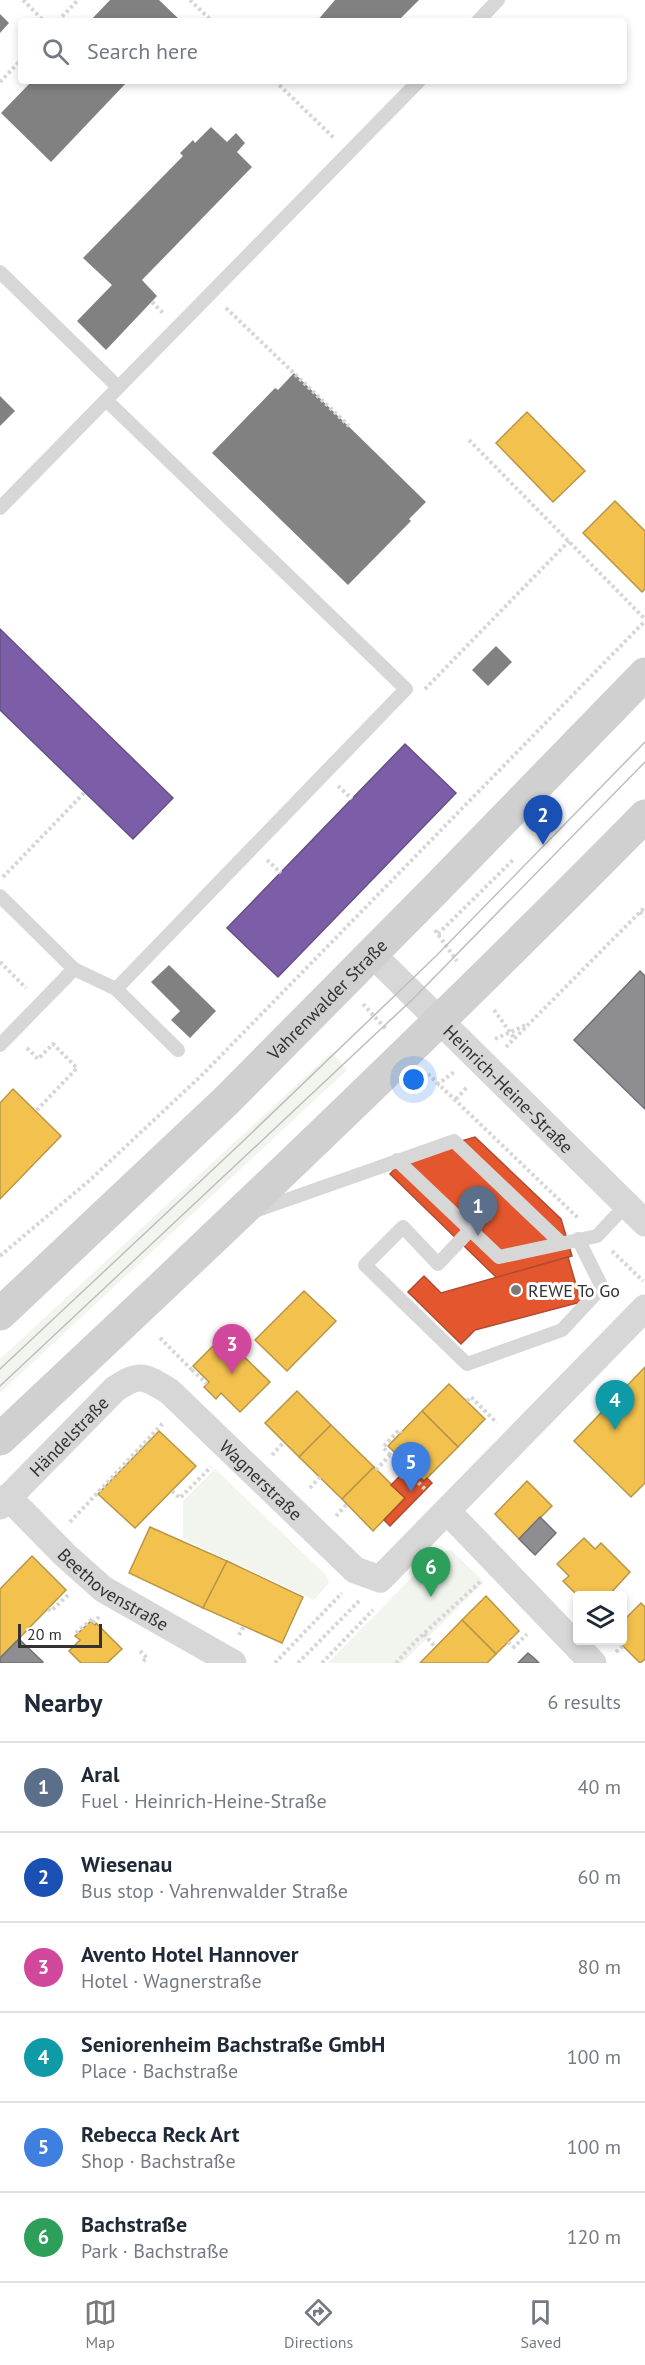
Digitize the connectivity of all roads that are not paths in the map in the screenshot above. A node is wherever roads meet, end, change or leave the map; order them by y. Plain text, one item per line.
1 (498, 0) edge
2 (481, 18) edge
3 (416, 84) edge
4 (0, 272) edge
5 (118, 387) junction
6 (106, 400) junction
7 (0, 508) edge
8 (645, 674) edge
9 (645, 816) edge
10 (0, 896) edge
11 (372, 954) junction
12 (74, 969) junction
13 (116, 989) junction
14 (439, 1021) junction
15 (0, 1046) edge
16 (178, 1050) dead end
17 (397, 1160) junction
18 (626, 1205) junction
19 (236, 1217) junction
20 (645, 1224) edge
21 (471, 1230) junction
22 (578, 1239) junction
23 (561, 1243) junction
24 (645, 1308) edge
25 (0, 1314) edge
26 (144, 1377) joint
27 (0, 1439) edge
28 (4, 1502) edge
29 (441, 1505) junction
30 (605, 1657) edge
31 (233, 1663) edge

1 - 2 lane
3 - 5 lane
4 - 5 lane
5 - 6 lane
6 - 7 lane
6 - 13 lane
8 - 11 main road, Vahrenwalder Straße
9 - 14 main road
10 - 12 lane
11 - 14 street, Heinrich-Heine-Straße
11 - 25 main road, Vahrenwalder Straße
12 - 13 lane
12 - 15 lane
13 - 16 lane
14 - 18 street, Heinrich-Heine-Straße
14 - 19 main road
17 - 19 lane
17 - 21 lane
17 - 23 lane
18 - 20 street, Heinrich-Heine-Straße
18 - 22 lane
19 - 27 main road
21 - 22 lane
21 - 23 lane
22 - 23 lane
24 - 29 street
26 - 28 street, Händelstraße
26 - 29 street, Wagnerstraße
28 - 31 street, Beethovenstraße
29 - 30 street

